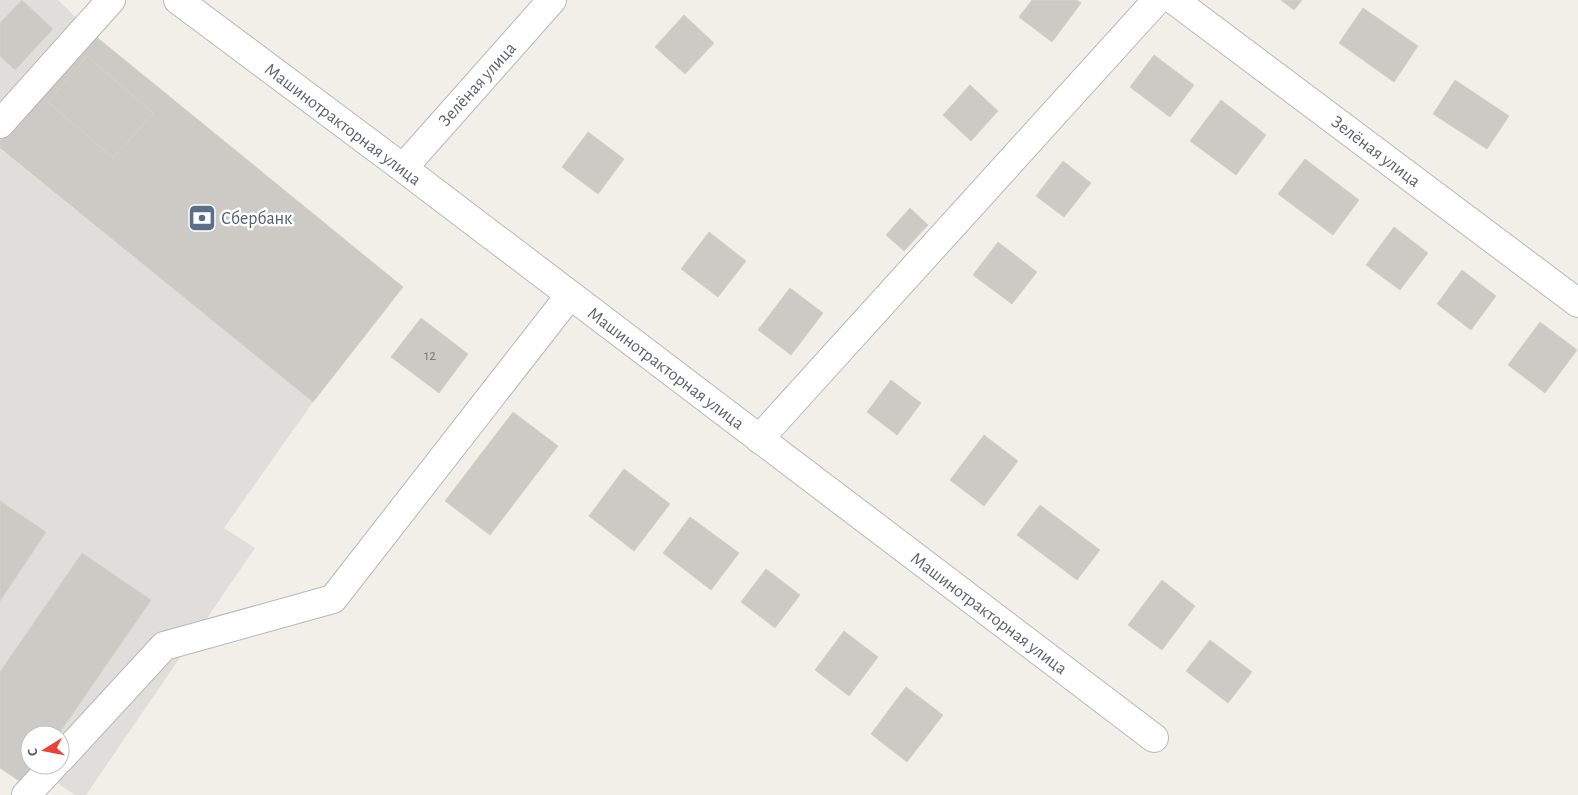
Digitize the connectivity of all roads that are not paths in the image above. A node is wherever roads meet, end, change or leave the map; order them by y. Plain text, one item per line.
1 (111, 0) edge
2 (178, 0) edge
3 (552, 0) edge
4 (1157, 0) edge
5 (1174, 0) edge
6 (0, 124) edge
7 (402, 168) junction
8 (570, 295) junction
9 (1578, 303) edge
10 (759, 438) junction
11 (1154, 738) dead end
12 (70, 747) edge
13 (45, 775) edge
14 (26, 795) edge

1 - 6 street
2 - 7 street, Машинотракторная улица
3 - 7 street, Зелёная улица
4 - 10 street
5 - 9 street, Зелёная улица
7 - 8 street, Машинотракторная улица
8 - 10 street, Машинотракторная улица
8 - 12 street
10 - 11 street, Машинотракторная улица
13 - 14 street

